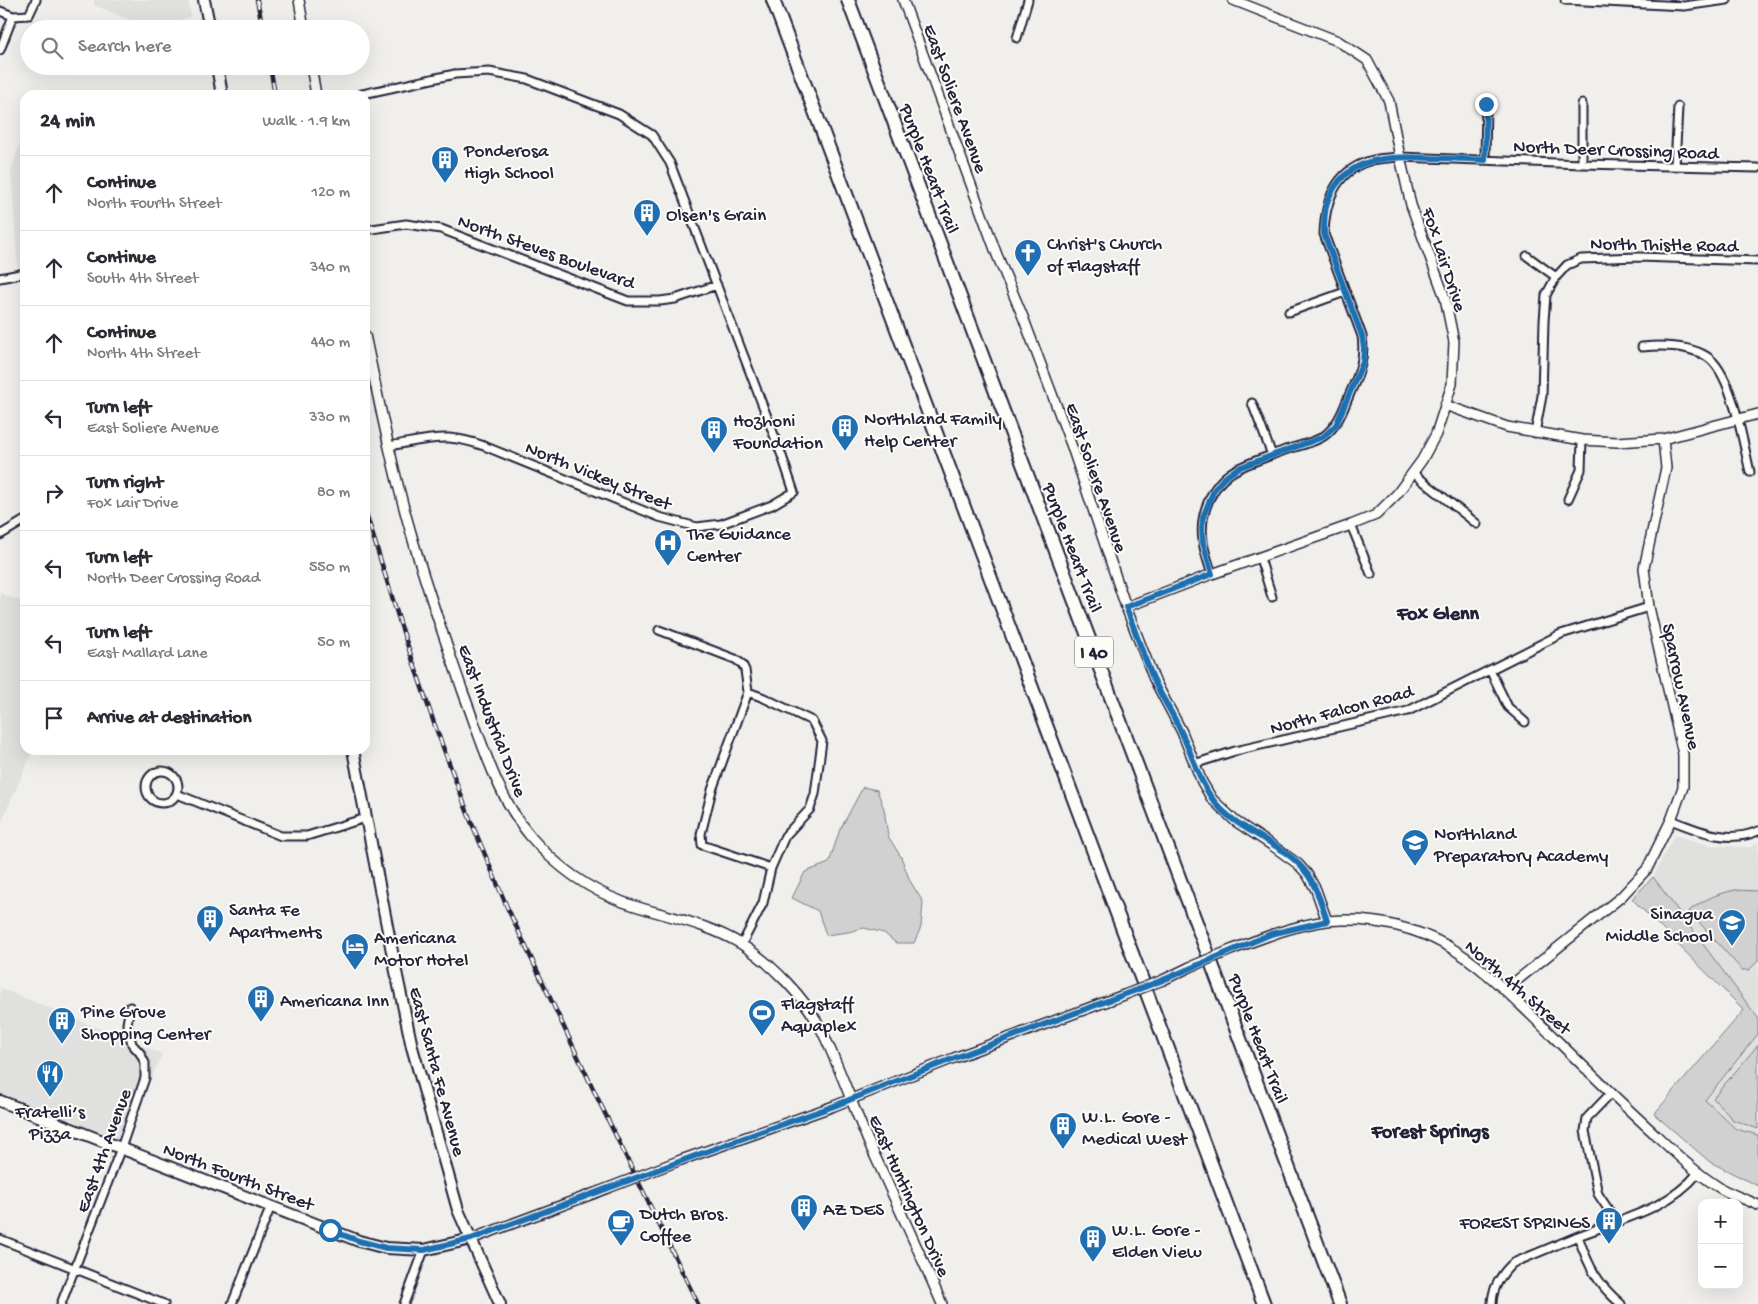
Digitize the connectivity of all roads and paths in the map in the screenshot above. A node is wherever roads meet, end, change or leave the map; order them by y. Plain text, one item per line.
1 (36, 0) edge
2 (204, 0) edge
3 (299, 0) edge
4 (773, 0) edge
5 (848, 0) edge
6 (903, 0) edge
7 (1028, 0) edge
8 (1233, 0) edge
9 (1565, 0) edge
10 (1727, 0) edge
11 (1588, 1) edge
12 (1250, 3) edge
13 (0, 11) edge
14 (13, 16) junction
15 (208, 20) edge
16 (302, 20) edge
17 (1017, 38) dead end
18 (0, 50) edge
19 (219, 75) edge
20 (313, 75) edge
21 (221, 90) edge
22 (315, 90) edge
23 (370, 92) edge
24 (1486, 104) dead end
25 (1582, 104) dead end
26 (1678, 107) dead end
27 (1400, 156) junction
28 (1485, 160) junction
29 (1582, 164) junction
30 (1674, 166) junction
31 (1758, 168) edge
32 (370, 229) edge
33 (1527, 256) dead end
34 (1758, 261) edge
35 (20, 274) edge
36 (1556, 277) junction
37 (0, 278) edge
38 (717, 285) junction
39 (1345, 292) junction
40 (1290, 312) dead end
41 (1642, 348) dead end
42 (370, 359) edge
43 (1252, 403) dead end
44 (1446, 405) junction
45 (1758, 414) edge
46 (1738, 419) junction
47 (1535, 433) junction
48 (1663, 439) junction
49 (1582, 440) junction
50 (388, 446) junction
51 (1272, 455) junction
52 (1750, 472) dead end
53 (1413, 473) junction
54 (1568, 499) dead end
55 (20, 523) edge
56 (1477, 524) dead end
57 (1351, 525) junction
58 (0, 535) edge
59 (1260, 558) junction
60 (1212, 574) junction
61 (1371, 574) dead end
62 (1272, 597) dead end
63 (1126, 607) junction
64 (1649, 607) junction
65 (659, 630) dead end
66 (1490, 670) junction
67 (748, 692) junction
68 (1525, 722) dead end
69 (354, 755) edge
70 (1194, 764) junction
71 (177, 794) junction
72 (366, 818) junction
73 (1670, 820) junction
74 (1758, 831) edge
75 (770, 868) junction
76 (1327, 921) junction
77 (742, 944) junction
78 (1505, 990) junction
79 (130, 1007) dead end
80 (1611, 1093) junction
81 (850, 1099) junction
82 (0, 1101) edge
83 (121, 1148) junction
84 (1698, 1173) junction
85 (1758, 1204) edge
86 (271, 1206) junction
87 (1616, 1222) junction
88 (1578, 1236) junction
89 (0, 1239) edge
90 (471, 1239) junction
91 (424, 1250) junction
92 (75, 1269) junction
93 (61, 1304) edge
94 (164, 1304) edge
95 (232, 1304) edge
96 (404, 1304) edge
97 (500, 1304) edge
98 (942, 1304) edge
99 (1264, 1304) edge
100 (1340, 1304) edge
101 (1492, 1304) edge
102 (1621, 1304) edge

1 - 14 street
2 - 15 main road
3 - 16 street
4 - 99 highway
5 - 100 highway, Purple Heart Trail / I 40
6 - 63 street, East Soliere Avenue
7 - 17 street
8 - 12 street, Fox Lair Drive
9 - 11 street
10 - 11 street
12 - 27 street, Fox Lair Drive
13 - 14 street
14 - 18 street
19 - 21 main road
20 - 22 street
23 - 38 street
24 - 28 street
25 - 29 street
26 - 30 street
27 - 28 street, North Deer Crossing Road
27 - 39 street, North Deer Crossing Road
27 - 44 street, Fox Lair Drive
28 - 29 street, North Deer Crossing Road
29 - 30 street, North Deer Crossing Road
30 - 31 street, North Deer Crossing Road
32 - 38 street, North Steves Boulevard
33 - 36 street
34 - 36 street, North Thistle Road
35 - 37 street
36 - 47 street, North Thistle Road
38 - 50 street, North Vickey Street
39 - 40 street
39 - 51 street, North Deer Crossing Road
41 - 46 street
42 - 50 street, East Industrial Drive
43 - 51 street
44 - 47 street
44 - 53 street, Fox Lair Drive
45 - 46 street
46 - 48 street
46 - 52 street
47 - 49 street
48 - 49 street
48 - 64 street, Sparrow Avenue
49 - 54 street
50 - 77 street, East Industrial Drive
51 - 60 street, North Deer Crossing Road
53 - 56 street
53 - 57 street, Fox Lair Drive
55 - 58 street
57 - 59 street, Fox Lair Drive
57 - 61 street
59 - 60 street, Fox Lair Drive
59 - 62 street
60 - 63 street, Fox Lair Drive
63 - 70 street, East Soliere Avenue
64 - 66 street, North Falcon Road
64 - 73 street, Sparrow Avenue
65 - 67 street
66 - 68 street
66 - 70 street, North Falcon Road
67 - 75 street
67 - 75 street
69 - 72 main road, East Santa Fe Avenue
70 - 76 street, East Soliere Avenue
71 - 71 street
71 - 72 street
72 - 90 main road, East Santa Fe Avenue
73 - 74 street
73 - 78 street, Sparrow Avenue
75 - 77 street
76 - 78 street, North 4th Street
76 - 81 street, North 4th Street, bridge
77 - 81 street, East Industrial Drive
78 - 80 street, North 4th Street
79 - 83 street, East 4th Avenue
80 - 84 street, North 4th Street
80 - 87 street
81 - 90 street, North 4th Street, bridge
81 - 98 street, East Huntington Drive
82 - 83 main road, North Fourth Street
83 - 86 main road, North Fourth Street
83 - 92 street, East 4th Avenue
84 - 85 street, North 4th Street
84 - 87 street
86 - 91 main road, North Fourth Street
86 - 95 street
87 - 88 street
88 - 101 street
88 - 102 street
89 - 92 street
90 - 91 main road, North Fourth Street
90 - 97 main road, East Santa Fe Avenue
91 - 96 street
92 - 93 street, East 4th Avenue
92 - 94 street

